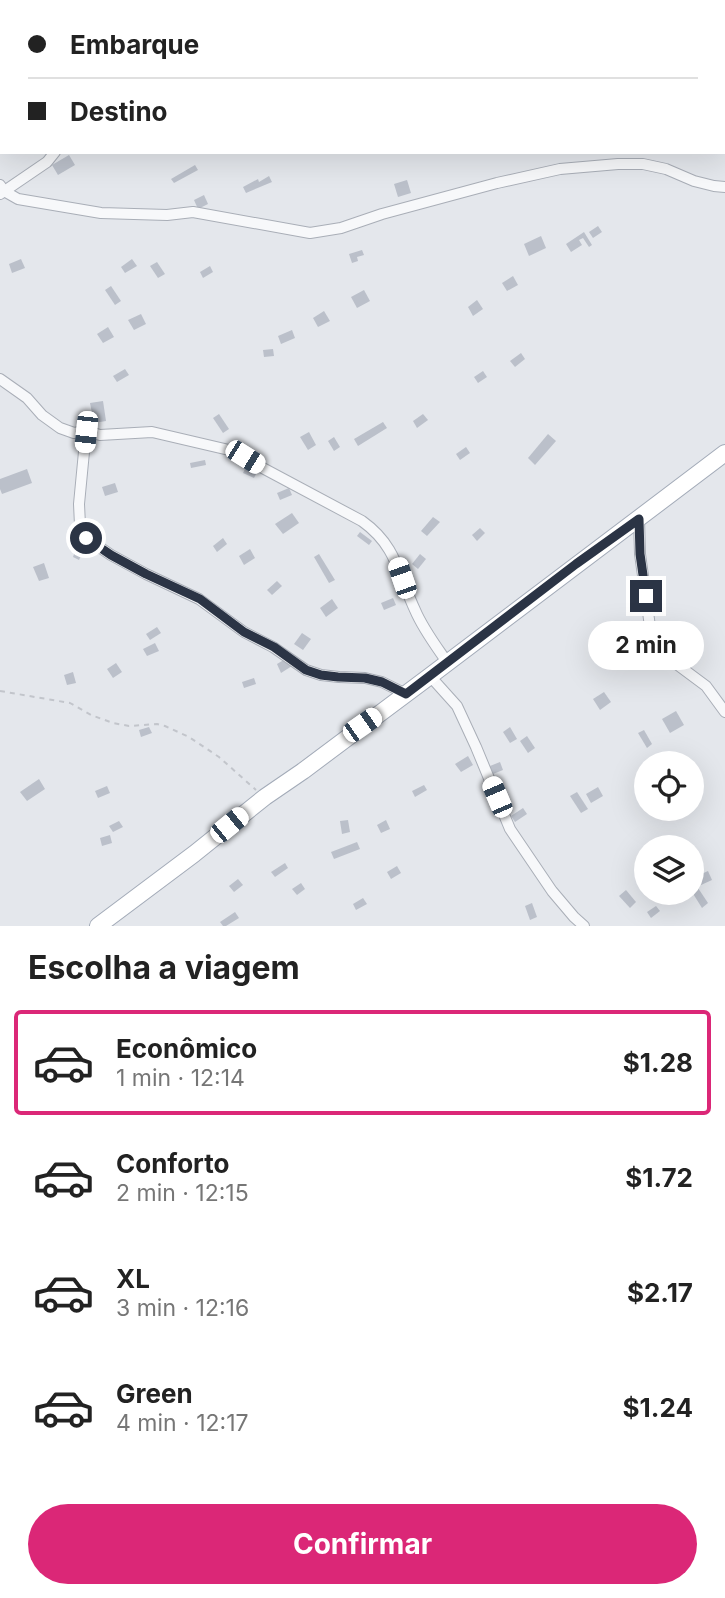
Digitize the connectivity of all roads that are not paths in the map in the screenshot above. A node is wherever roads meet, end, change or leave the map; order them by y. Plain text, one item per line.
1 (53, 154) edge
2 (638, 154) edge
3 (643, 164) junction
4 (725, 187) edge
5 (1, 190) edge
6 (0, 379) edge
7 (86, 432) junction
8 (725, 453) edge
9 (639, 519) junction
10 (447, 663) junction
11 (430, 676) junction
12 (406, 694) junction
13 (725, 712) edge
14 (97, 926) edge
15 (584, 926) edge

1 - 5 street
2 - 3 street
3 - 4 street
3 - 5 street
6 - 7 street
7 - 10 street
7 - 12 street
8 - 9 main road
9 - 10 main road
9 - 13 street
10 - 11 main road
11 - 12 main road
11 - 15 street
12 - 14 main road

